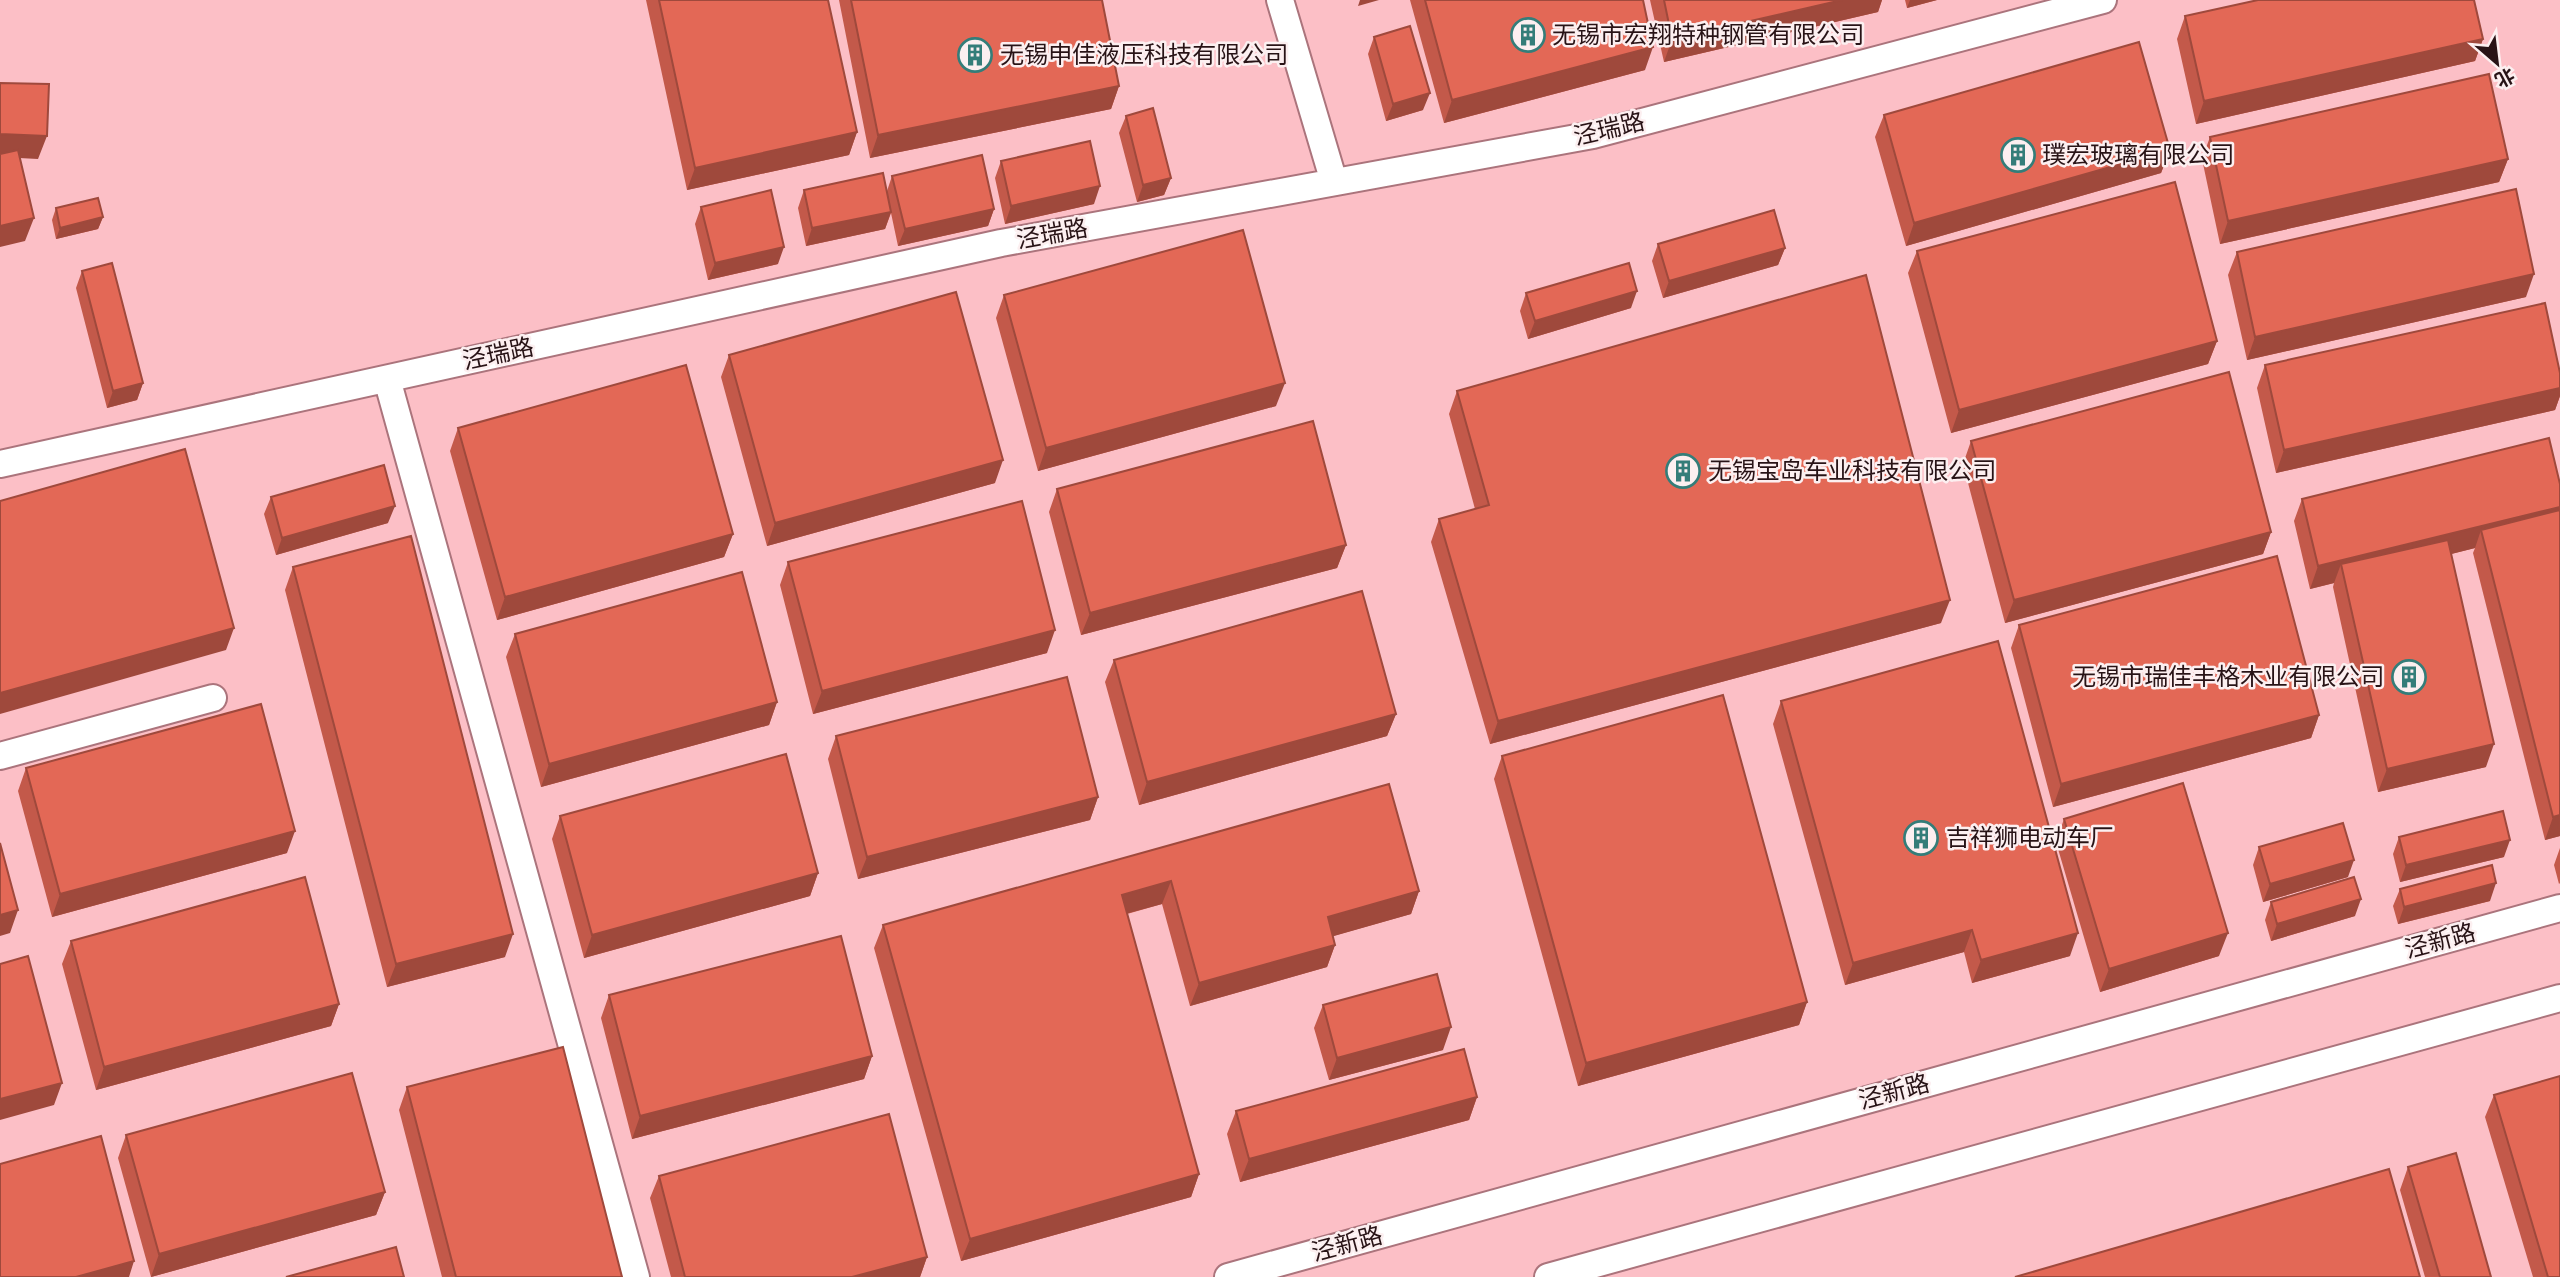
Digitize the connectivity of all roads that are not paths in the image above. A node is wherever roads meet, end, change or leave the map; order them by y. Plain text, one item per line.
1 (1280, 0) edge
2 (2103, 0) edge
3 (1334, 182) junction
4 (387, 379) junction
5 (0, 464) edge
6 (213, 698) dead end
7 (0, 756) edge
8 (2560, 908) edge
9 (2560, 998) edge
10 (636, 1277) edge
11 (1228, 1277) edge
12 (1548, 1277) edge

1 - 3 street
2 - 3 street, 泾瑞路
3 - 4 street, 泾瑞路
4 - 5 street, 泾瑞路
4 - 10 street
6 - 7 street
8 - 11 street, 泾新路
9 - 12 street

